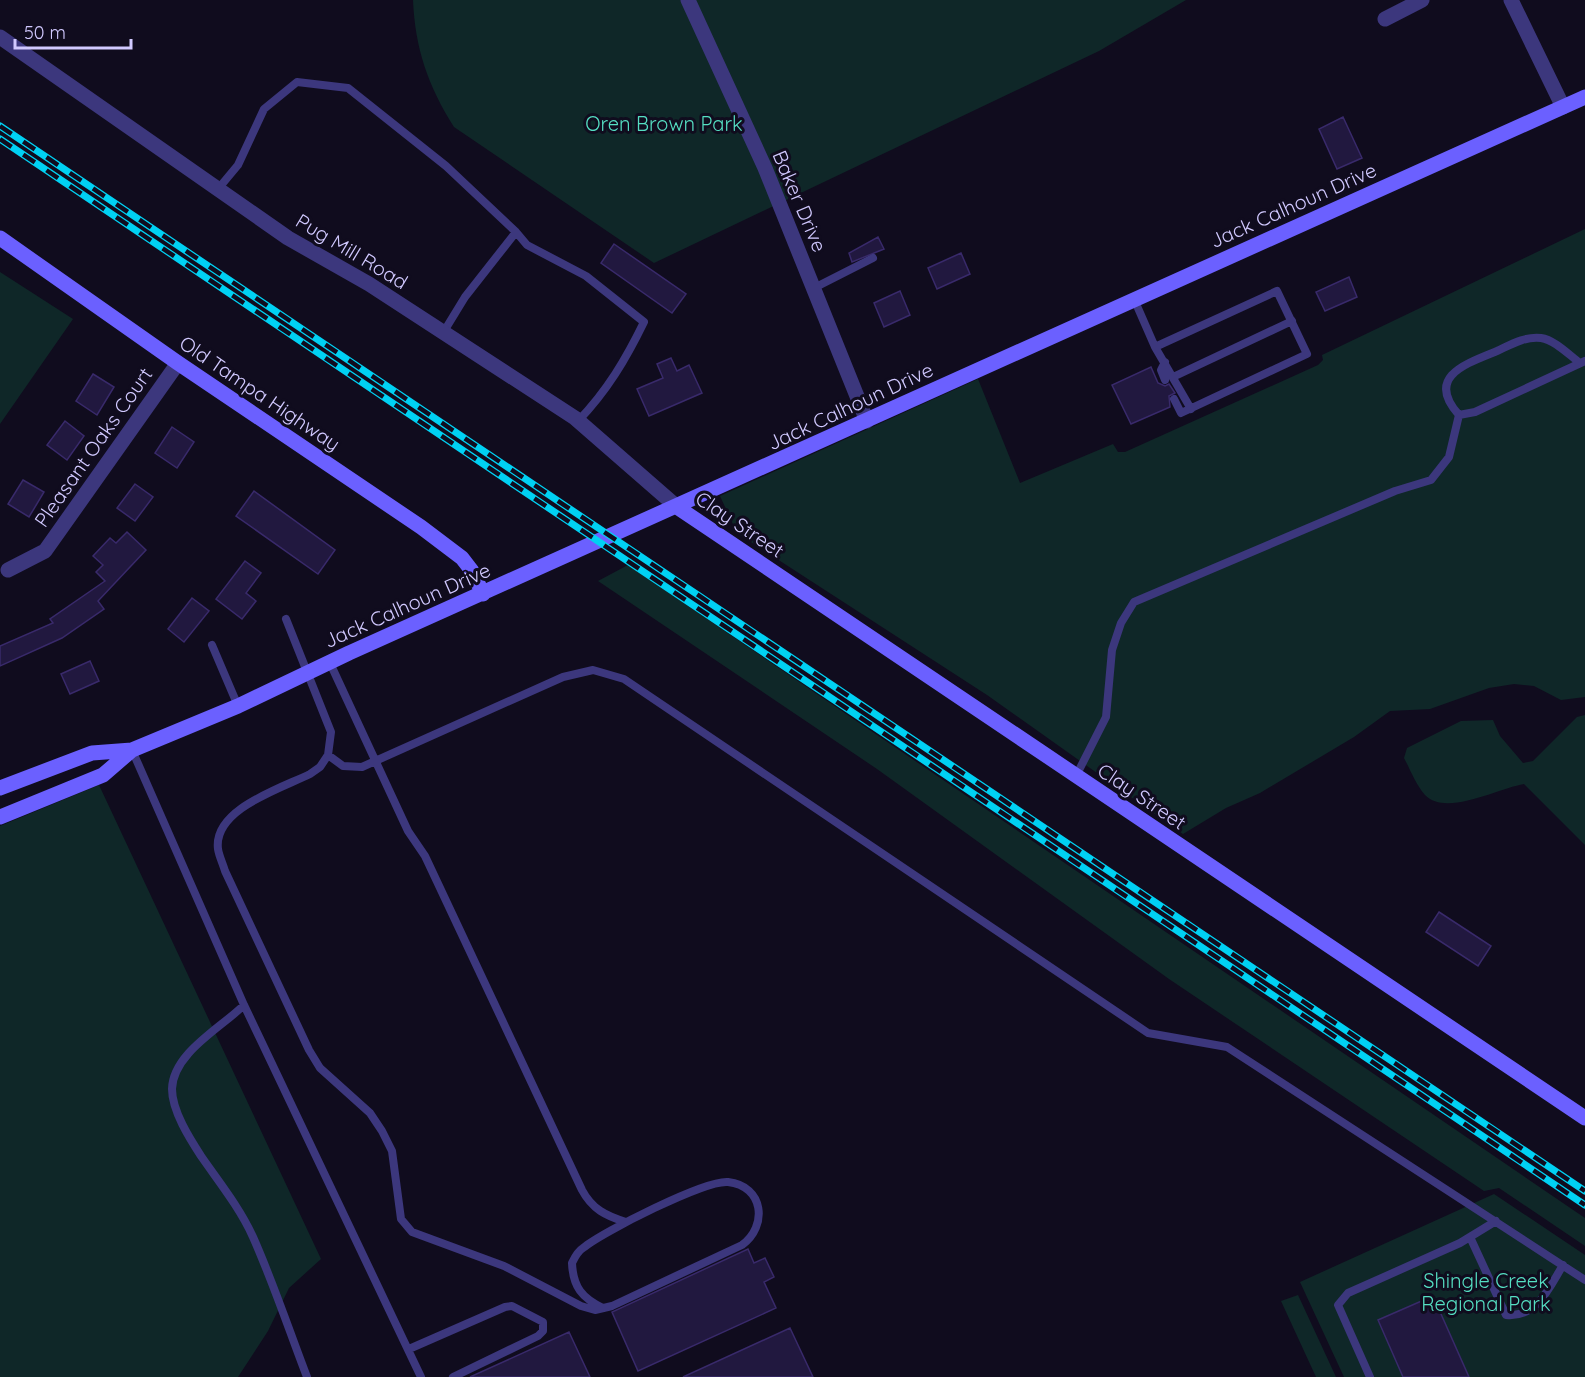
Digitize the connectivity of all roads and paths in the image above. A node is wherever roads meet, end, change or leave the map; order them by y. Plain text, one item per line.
1 (688, 0) edge
2 (1422, 0) edge
3 (1511, 0) edge
4 (1385, 19) dead end
5 (0, 37) edge
6 (1585, 97) edge
7 (1563, 107) junction
8 (218, 189) junction
9 (516, 232) junction
10 (0, 238) edge
11 (873, 258) dead end
12 (813, 288) junction
13 (1134, 299) junction
14 (1292, 321) junction
15 (443, 333) junction
16 (1155, 347) junction
17 (1582, 362) edge
18 (178, 363) junction
19 (1169, 378) junction
20 (1174, 399) dead end
21 (1191, 409) junction
22 (1459, 415) junction
23 (578, 421) junction
24 (867, 421) junction
25 (677, 507) junction
26 (8, 570) dead end
27 (483, 594) junction
28 (286, 619) dead end
29 (212, 645) dead end
30 (330, 663) junction
31 (307, 674) junction
32 (238, 706) junction
33 (132, 750) junction
34 (328, 756) junction
35 (375, 760) junction
36 (1076, 776) junction
37 (0, 788) edge
38 (0, 817) edge
39 (244, 1005) junction
40 (1585, 1118) edge
41 (1496, 1221) junction
42 (626, 1222) junction
43 (1470, 1237) junction
44 (1563, 1265) junction
45 (1585, 1280) edge
46 (603, 1308) junction
47 (409, 1349) junction
48 (308, 1377) edge
49 (421, 1377) edge
50 (453, 1377) edge
51 (1370, 1377) edge

1 - 12 street, Baker Drive
2 - 4 street
3 - 7 street
5 - 8 street, Pug Mill Road
6 - 7 street, Jack Calhoun Drive
7 - 13 street, Jack Calhoun Drive
8 - 9 lane
8 - 15 street, Pug Mill Road
9 - 15 lane
9 - 23 lane
10 - 18 street, Old Tampa Highway
11 - 12 lane
12 - 24 street, Baker Drive
13 - 16 lane
13 - 24 street, Jack Calhoun Drive
14 - 16 lane
14 - 19 lane
14 - 21 lane
15 - 23 street, Pug Mill Road
16 - 19 lane
17 - 22 lane
17 - 22 lane
18 - 26 street, Pleasant Oaks Court
18 - 27 street, Old Tampa Highway
19 - 21 lane
20 - 21 lane
22 - 36 lane
23 - 25 street, Pug Mill Road
24 - 25 street, Jack Calhoun Drive
25 - 27 street, Jack Calhoun Drive
25 - 36 street, Clay Street
27 - 30 street, Jack Calhoun Drive
28 - 31 lane
29 - 32 lane
30 - 31 street, Jack Calhoun Drive
30 - 35 lane
31 - 32 street, Jack Calhoun Drive
31 - 34 lane
32 - 33 street, Jack Calhoun Drive
33 - 37 street, Jack Calhoun Drive
33 - 38 street, Jack Calhoun Drive
33 - 39 lane
34 - 35 lane
34 - 46 lane
35 - 41 lane
35 - 42 lane
36 - 40 street, Clay Street
39 - 47 lane
39 - 48 lane
41 - 43 lane
41 - 44 lane
42 - 46 lane
42 - 46 lane
43 - 44 lane
43 - 51 lane
44 - 45 lane
47 - 49 lane
47 - 50 lane

